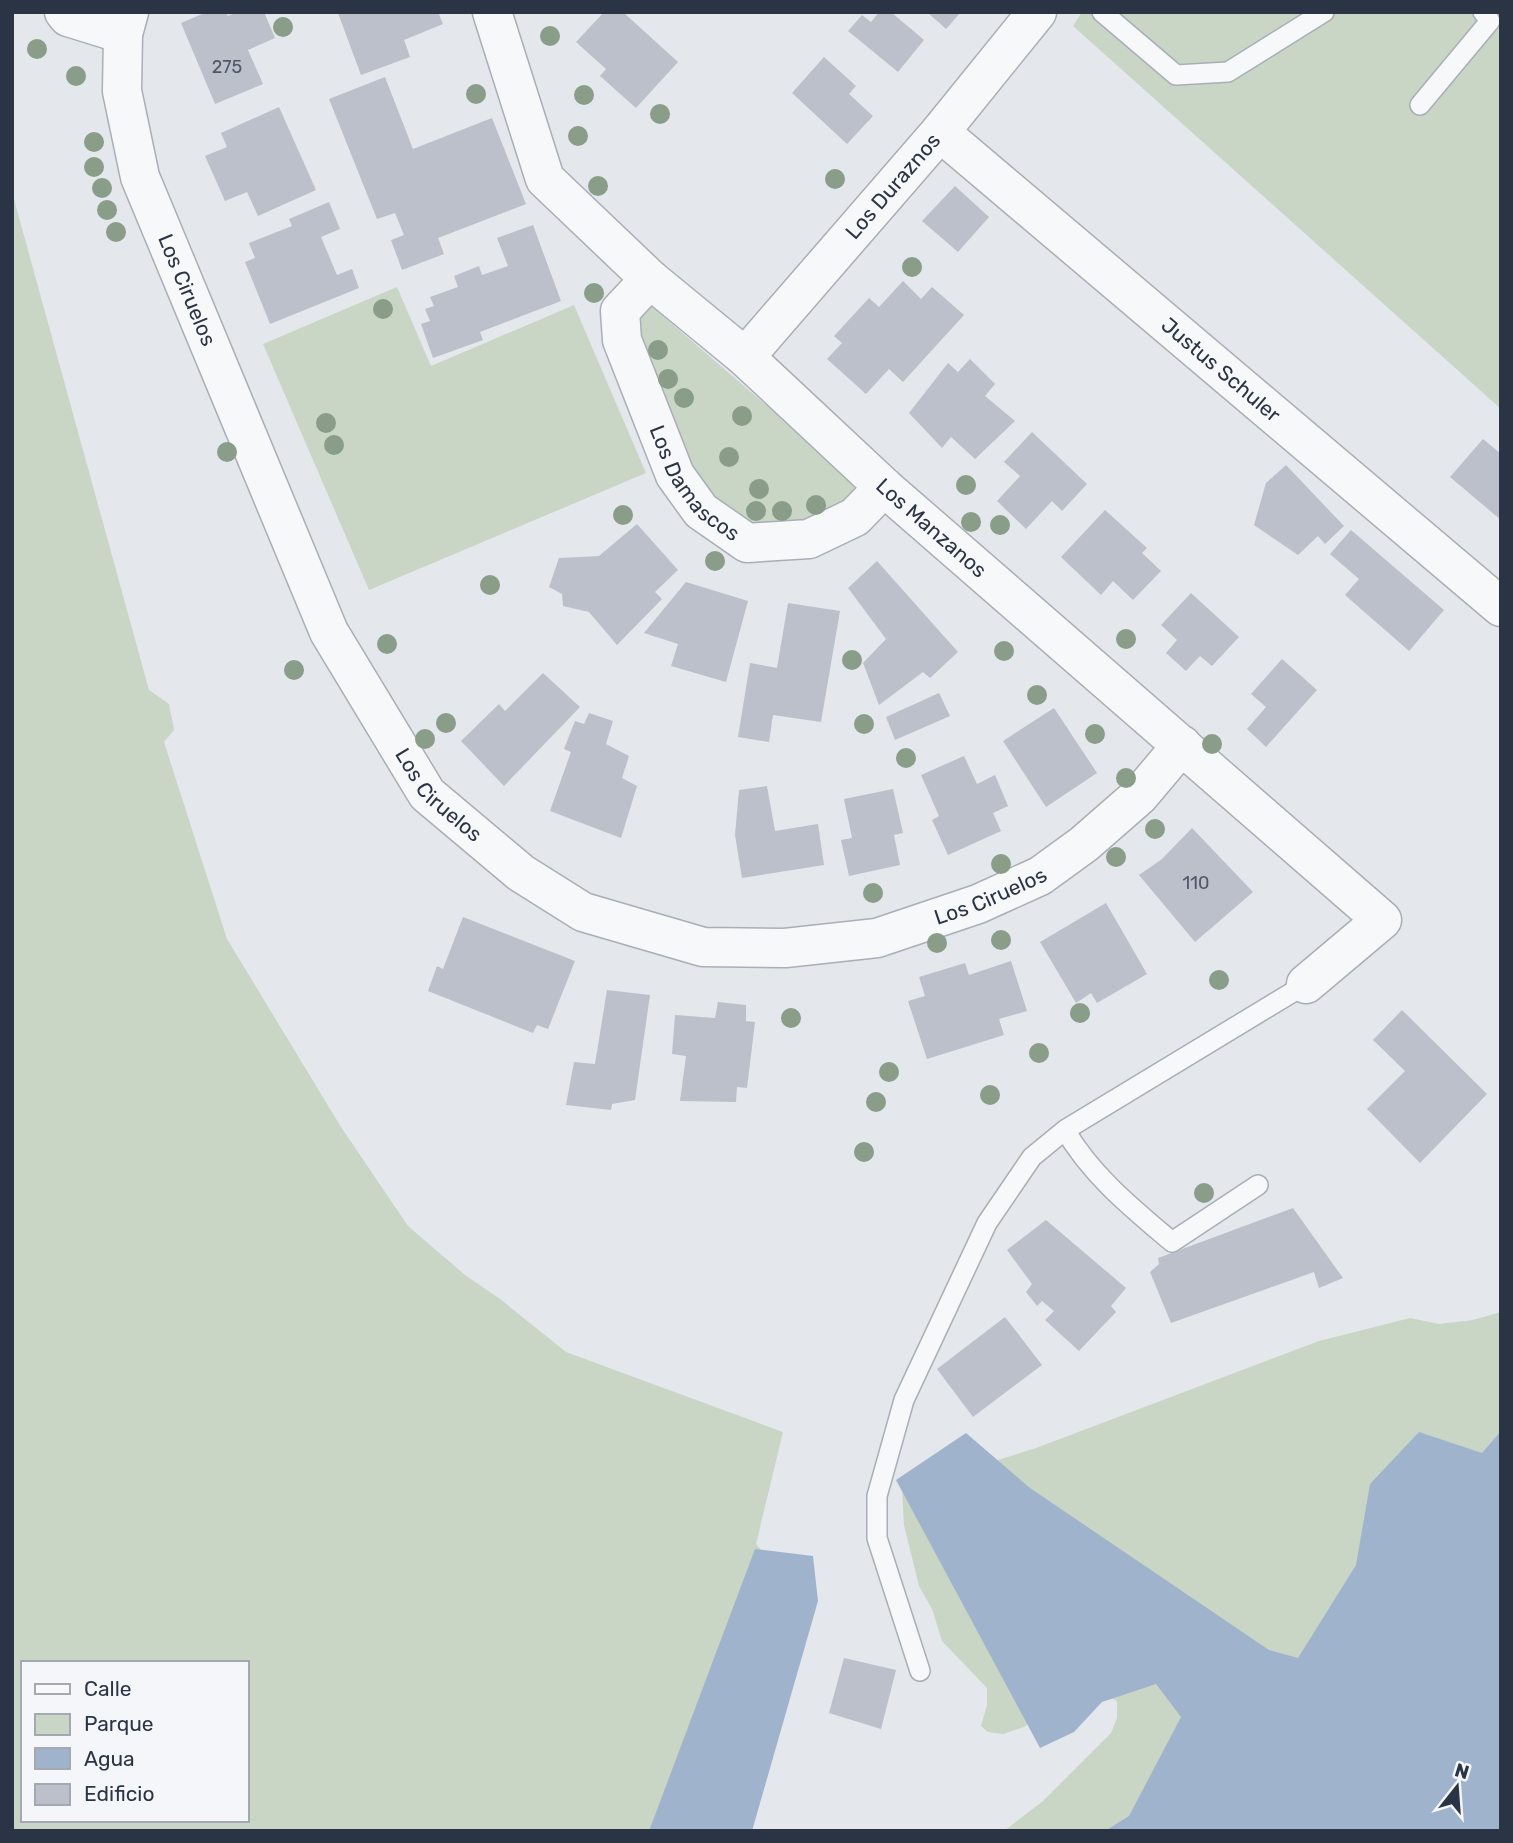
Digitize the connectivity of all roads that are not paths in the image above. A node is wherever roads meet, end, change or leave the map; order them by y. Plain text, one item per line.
1 (64, 12) edge
2 (492, 12) edge
3 (1037, 12) edge
4 (1102, 12) edge
5 (1324, 12) edge
6 (1483, 12) edge
7 (126, 23) edge
8 (1420, 105) dead end
9 (940, 132) junction
10 (650, 279) junction
11 (745, 358) junction
12 (884, 487) junction
13 (1501, 607) edge
14 (1182, 745) junction
15 (1306, 984) joint
16 (1065, 1130) junction
17 (1258, 1185) dead end
18 (920, 1671) dead end

1 - 7 street
2 - 10 street, Los Manzanos
3 - 9 street, Los Duraznos
4 - 5 lane
6 - 8 lane
7 - 14 street, Los Ciruelos
9 - 11 street, Los Duraznos
9 - 13 street, Justus Schuler
10 - 11 street, Los Manzanos
10 - 12 street, Los Damascos
11 - 12 street, Los Manzanos
12 - 14 street, Los Manzanos
14 - 15 street, Los Manzanos
15 - 16 lane
16 - 17 lane
16 - 18 lane

